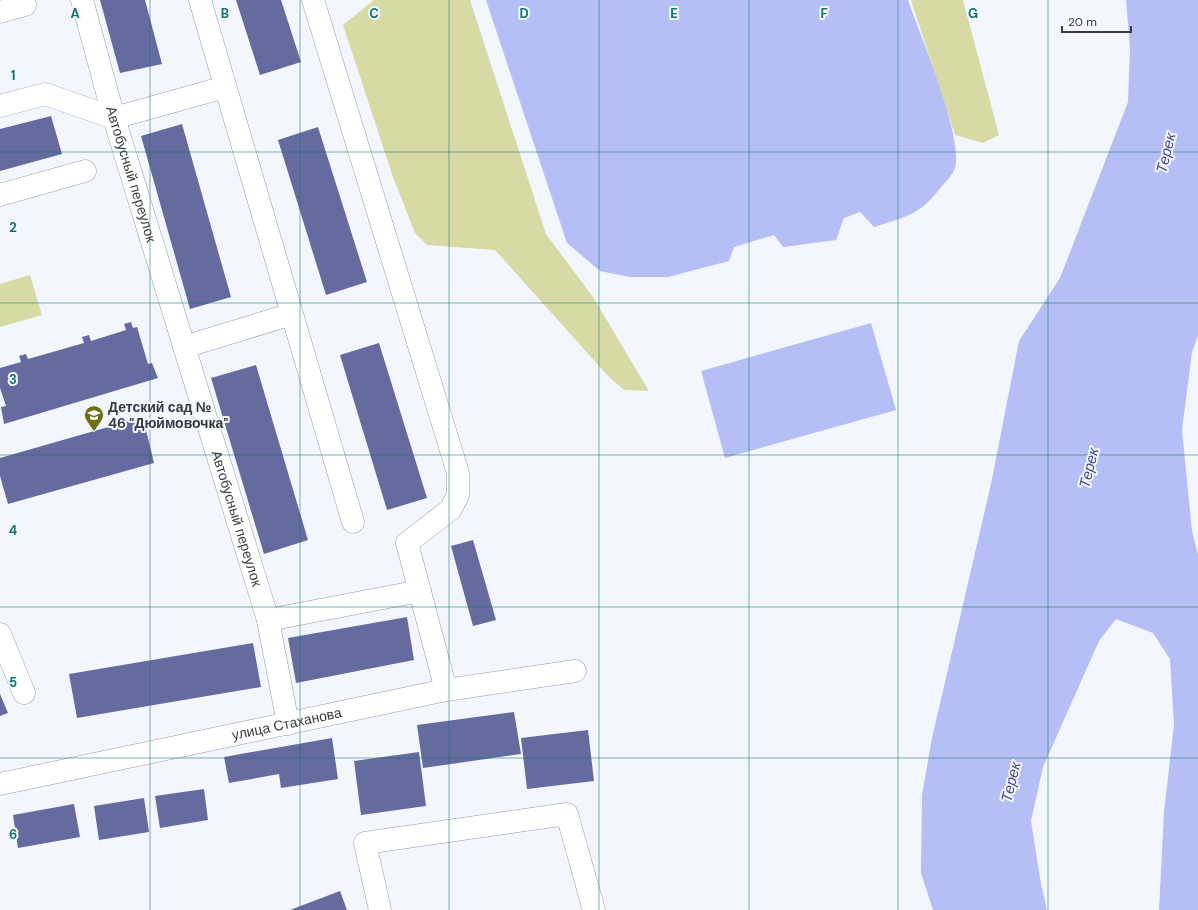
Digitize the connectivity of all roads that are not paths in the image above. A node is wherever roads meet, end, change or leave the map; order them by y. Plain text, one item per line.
1 (82, 0) edge
2 (200, 0) edge
3 (312, 0) edge
4 (25, 5) dead end
5 (0, 12) edge
6 (225, 87) junction
7 (0, 106) edge
8 (114, 118) junction
9 (86, 171) dead end
10 (0, 194) edge
11 (292, 314) junction
12 (184, 347) junction
13 (353, 522) dead end
14 (420, 591) junction
15 (268, 620) junction
16 (0, 634) edge
17 (575, 671) dead end
18 (446, 690) junction
19 (24, 693) dead end
20 (288, 724) junction
21 (0, 784) edge
22 (380, 910) edge
23 (594, 910) edge

1 - 8 street, Автобусный переулок
2 - 6 street
3 - 14 street
4 - 5 street
6 - 8 street
6 - 11 street
7 - 8 street
8 - 12 street, Автобусный переулок
9 - 10 street
11 - 12 street
11 - 13 street
12 - 15 street, Автобусный переулок
14 - 15 street
14 - 18 street
15 - 20 street, Автобусный переулок
16 - 19 street
17 - 18 street, улица Стаханова
18 - 20 street, улица Стаханова
20 - 21 street, улица Стаханова
22 - 23 street

